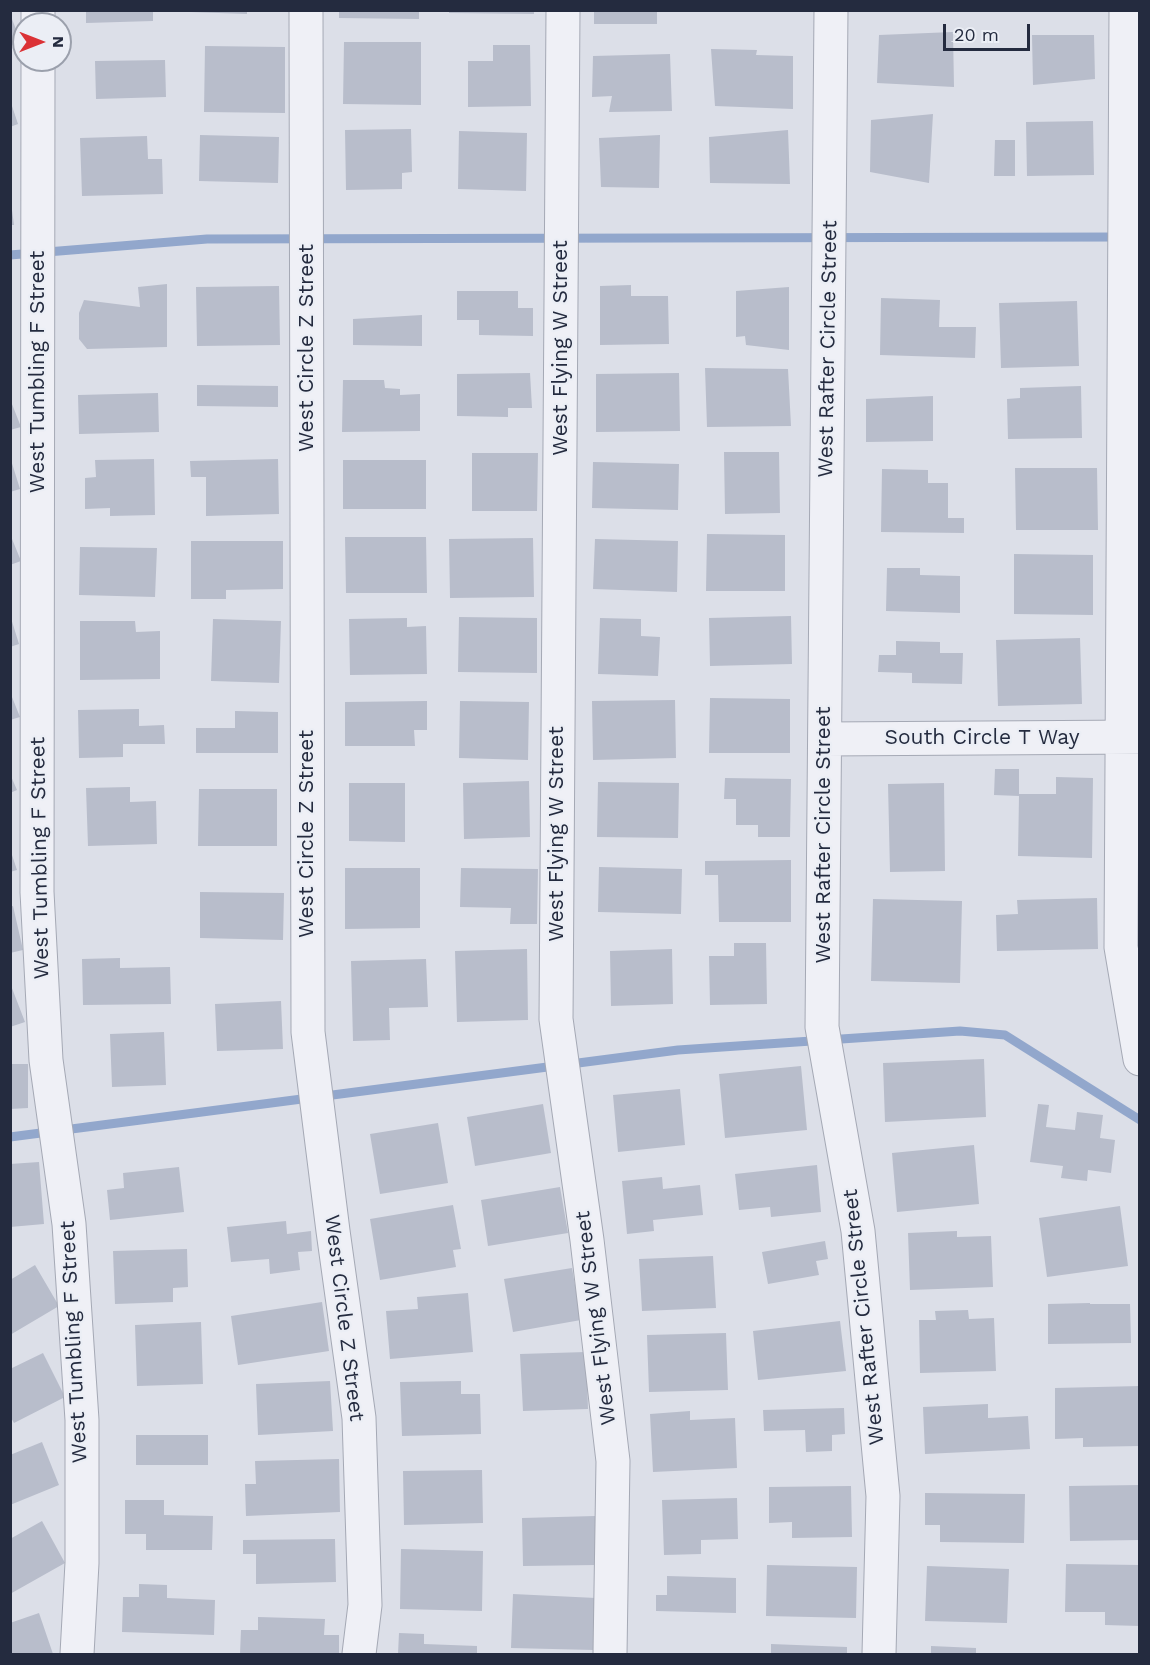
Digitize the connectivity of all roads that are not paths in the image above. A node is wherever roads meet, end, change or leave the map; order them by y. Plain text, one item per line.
1 (306, 10) edge
2 (563, 10) edge
3 (831, 10) edge
4 (1126, 10) edge
5 (38, 72) edge
6 (1131, 737) edge
7 (825, 740) junction
8 (1140, 1059) edge
9 (77, 1654) edge
10 (359, 1654) edge
11 (610, 1654) edge
12 (879, 1654) edge

1 - 10 street, West Circle Z Street
2 - 11 street, West Flying W Street
3 - 7 street, West Rafter Circle Street
4 - 6 street
5 - 9 street, West Tumbling F Street
6 - 7 street, South Circle T Way
6 - 8 street
7 - 12 street, West Rafter Circle Street

